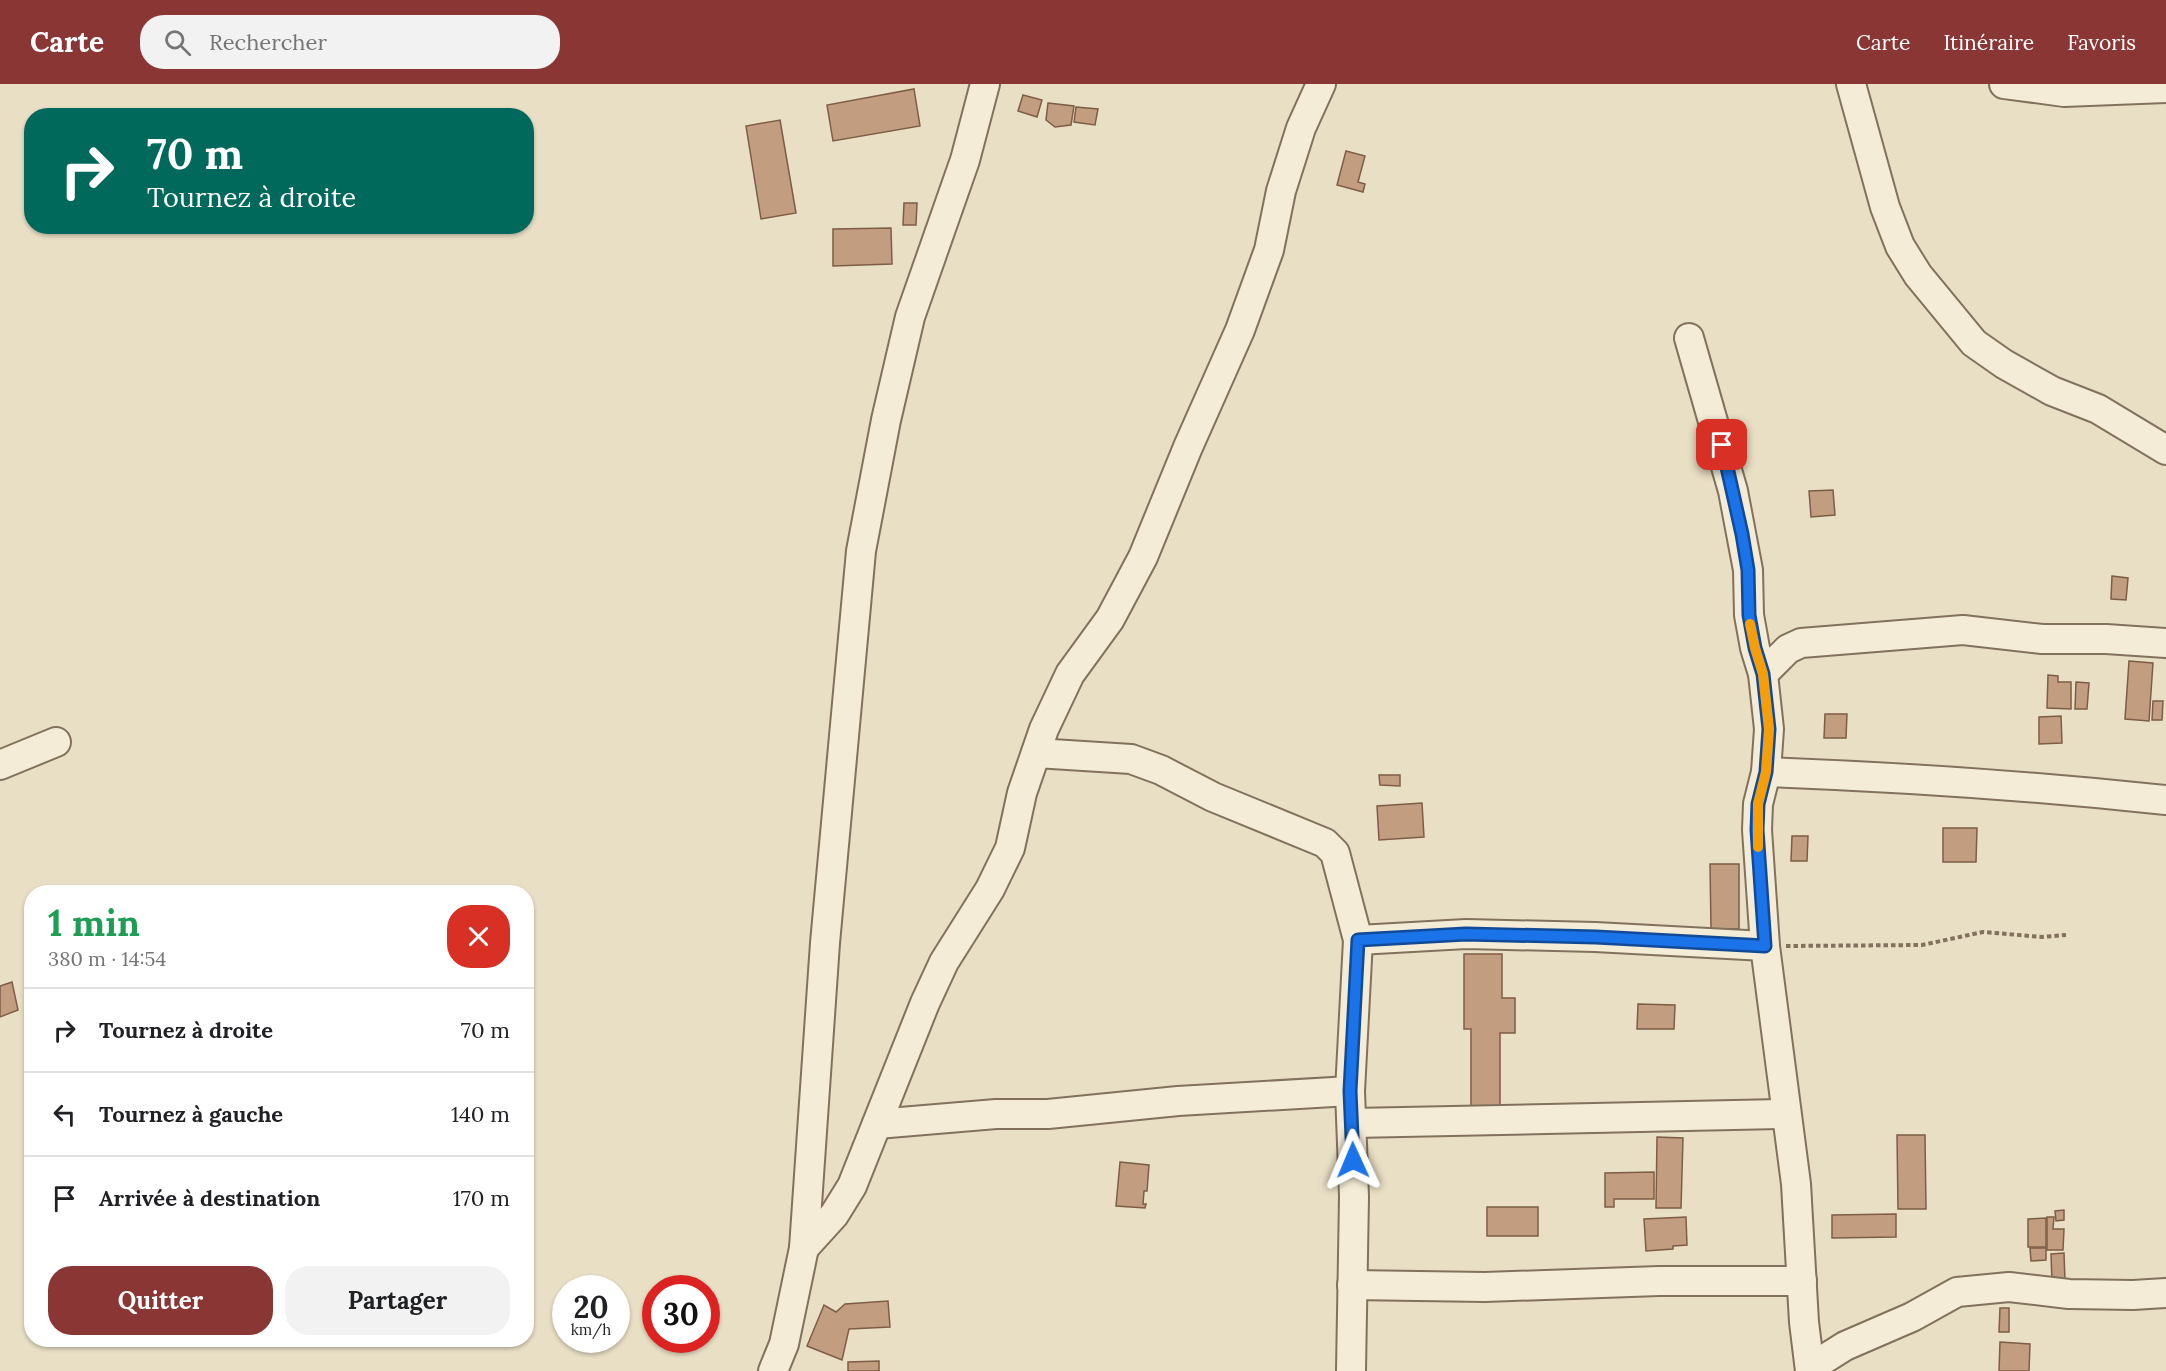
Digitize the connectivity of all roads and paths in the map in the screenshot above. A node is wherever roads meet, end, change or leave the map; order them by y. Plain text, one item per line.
1 (985, 84) edge
2 (1321, 84) edge
3 (1851, 84) edge
4 (2004, 84) edge
5 (2166, 88) edge
6 (1689, 338) dead end
7 (2166, 450) edge
8 (2166, 643) edge
9 (1763, 674) junction
10 (56, 742) dead end
11 (1036, 753) junction
12 (0, 765) edge
13 (1766, 772) junction
14 (2166, 800) edge
15 (2066, 935) dead end
16 (1358, 940) junction
17 (1765, 946) junction
18 (1350, 1091) junction
19 (1785, 1114) junction
20 (1353, 1123) junction
21 (877, 1124) junction
22 (804, 1248) junction
23 (1802, 1281) junction
24 (1352, 1285) junction
25 (2166, 1293) edge
26 (1810, 1369) edge
27 (773, 1371) edge
28 (1351, 1371) edge

1 - 22 street
2 - 11 street
3 - 7 street
4 - 5 street
6 - 9 street
8 - 9 street
9 - 13 street
10 - 12 street
11 - 16 street
11 - 21 street
13 - 14 street
13 - 17 street
15 - 17 path
16 - 17 street
16 - 18 street
17 - 19 street
18 - 20 street
18 - 21 street
19 - 20 street
19 - 23 street
20 - 24 street
21 - 22 street
22 - 27 street
23 - 24 street
23 - 26 street
24 - 28 street
25 - 26 street

